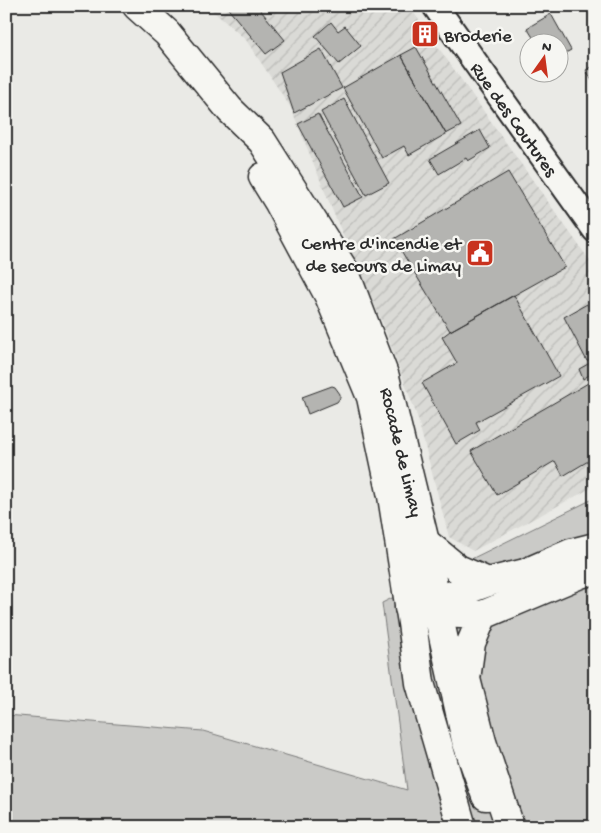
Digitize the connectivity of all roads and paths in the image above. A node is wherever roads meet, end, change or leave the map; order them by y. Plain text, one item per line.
1 (137, 6) edge
2 (435, 6) edge
3 (230, 110) junction
4 (595, 230) edge
5 (425, 542) junction
6 (595, 547) edge
7 (595, 570) edge
8 (488, 582) junction
9 (425, 611) junction
10 (483, 615) junction
11 (462, 827) edge
12 (498, 827) edge
13 (510, 827) edge

1 - 3 main road, Rocade de Limay
2 - 4 street, Rue des Coutures
3 - 5 main road, Rocade de Limay
3 - 9 main road, Rocade de Limay
5 - 8 main road
5 - 9 main road, Rocade de Limay
6 - 8 main road
7 - 10 main road
8 - 9 main road
9 - 10 main road
9 - 11 main road, Rocade de Limay
9 - 12 main road, Rocade de Limay
10 - 13 main road

